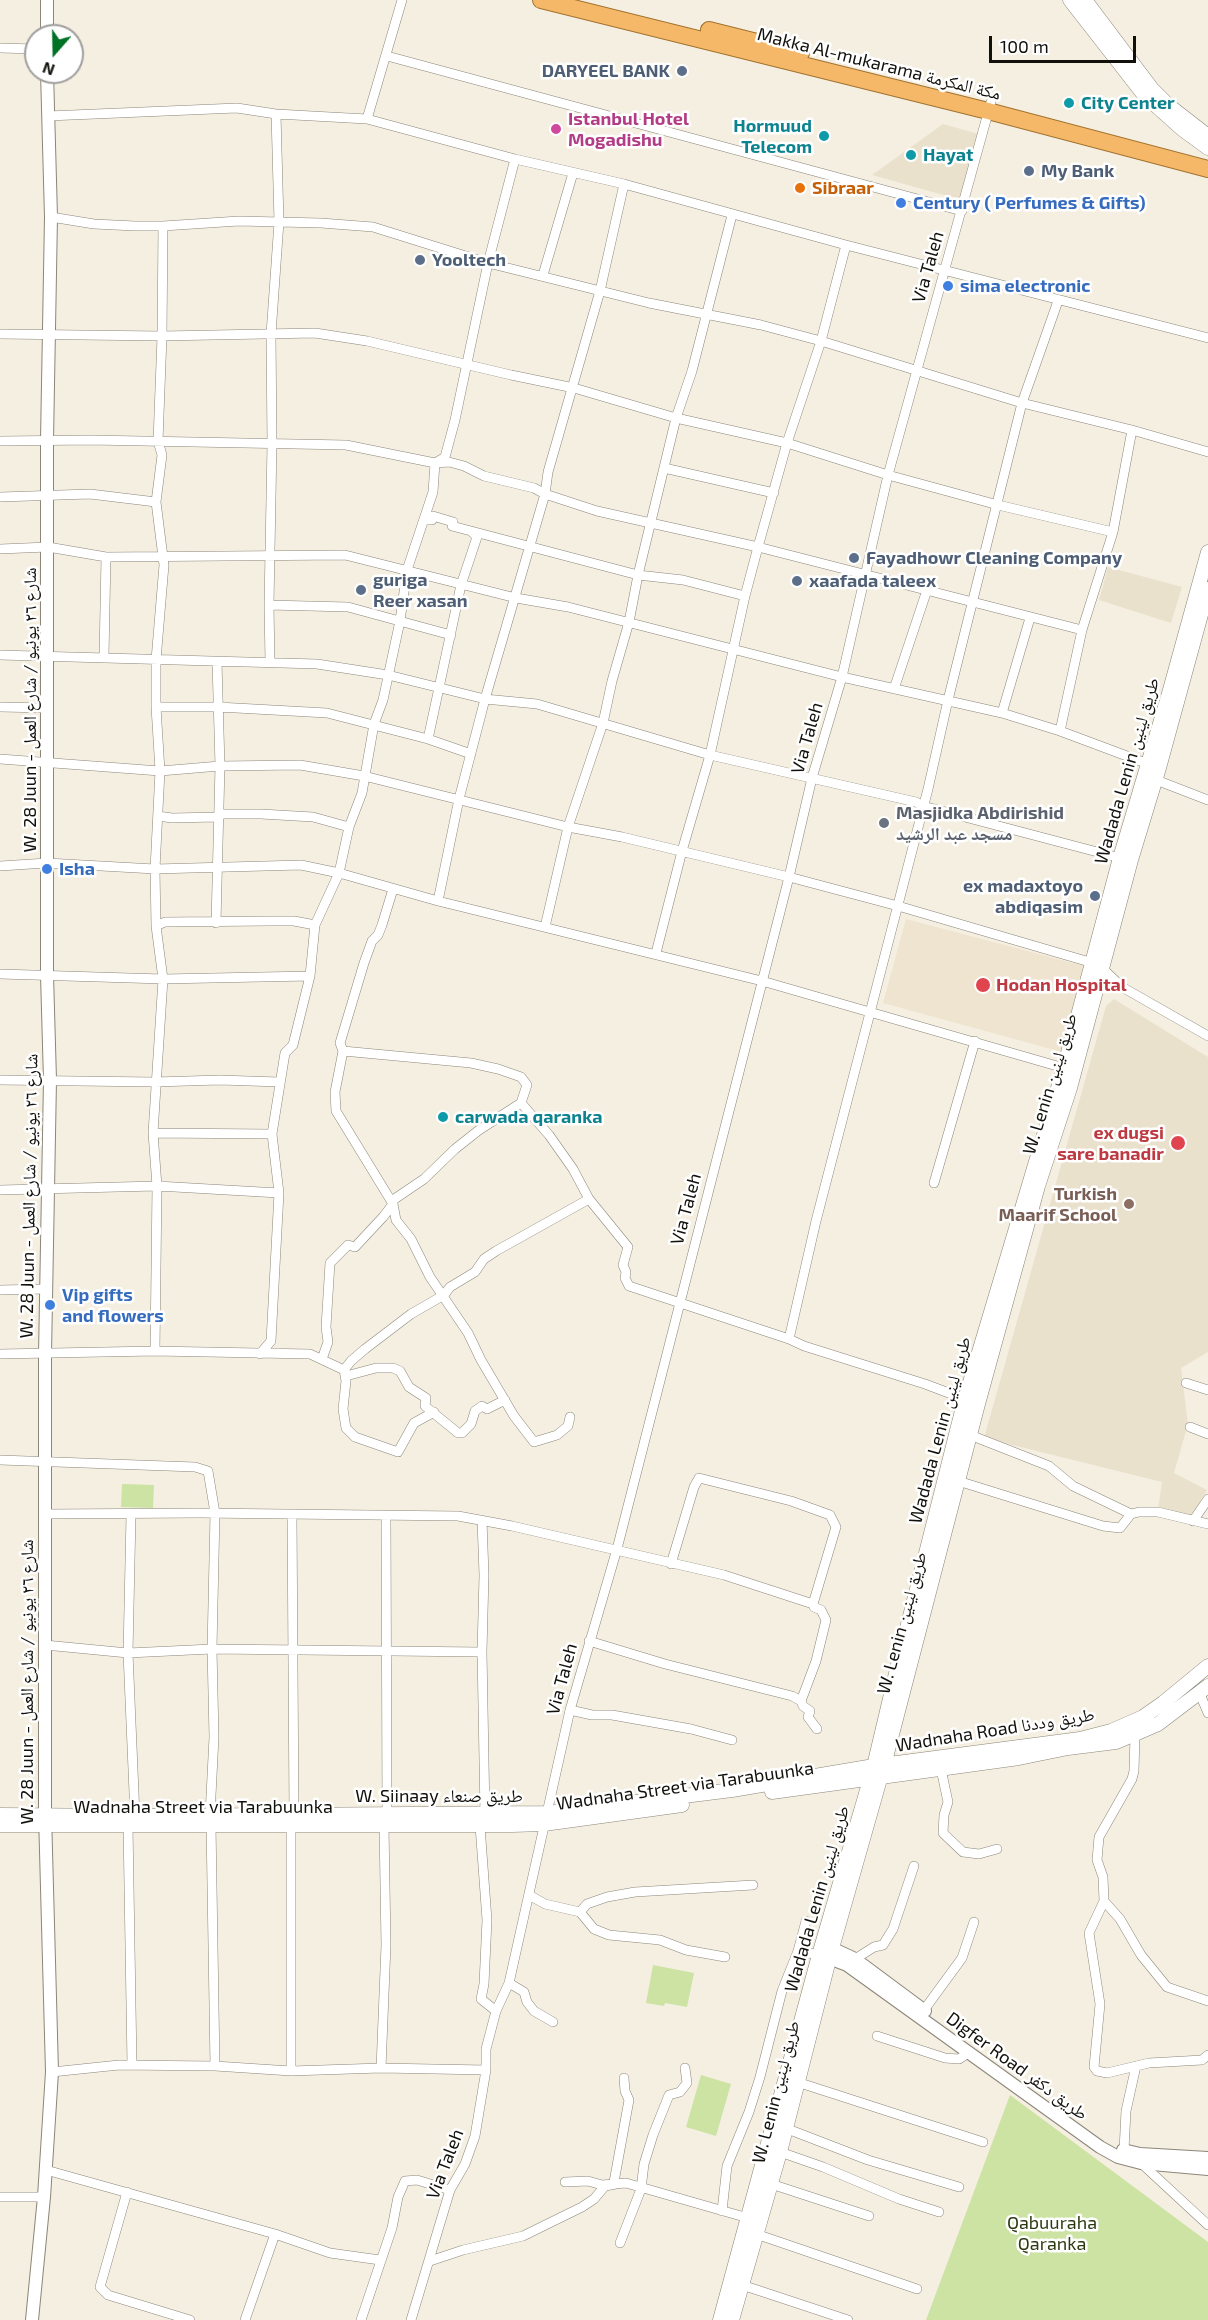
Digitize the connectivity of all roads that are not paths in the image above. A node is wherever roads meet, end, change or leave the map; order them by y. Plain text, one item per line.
1 (47, 0) edge
2 (402, 0) edge
3 (541, 0) edge
4 (584, 0) edge
5 (1071, 0) edge
6 (1085, 0) edge
7 (47, 24) edge
8 (0, 48) edge
9 (24, 49) edge
10 (387, 56) junction
11 (47, 84) edge
12 (990, 107) junction
13 (276, 114) junction
14 (48, 116) junction
15 (367, 119) junction
16 (1208, 136) edge
17 (1208, 148) edge
18 (515, 159) junction
19 (1208, 159) edge
20 (1208, 168) edge
21 (573, 173) junction
22 (624, 184) junction
23 (962, 211) junction
24 (732, 215) junction
25 (51, 217) junction
26 (279, 222) junction
27 (162, 226) junction
28 (846, 245) junction
29 (488, 263) junction
30 (943, 270) junction
31 (543, 275) junction
32 (600, 291) junction
33 (1058, 301) junction
34 (706, 315) junction
35 (0, 334) edge
36 (271, 334) junction
37 (49, 335) junction
38 (162, 336) junction
39 (1208, 338) edge
40 (821, 341) junction
41 (468, 364) junction
42 (918, 371) junction
43 (574, 388) junction
44 (1022, 403) junction
45 (676, 418) junction
46 (1132, 430) junction
47 (47, 440) junction
48 (0, 441) edge
49 (158, 441) junction
50 (787, 443) junction
51 (272, 444) junction
52 (1208, 452) edge
53 (435, 463) junction
54 (664, 468) junction
55 (888, 475) junction
56 (774, 493) junction
57 (545, 494) junction
58 (49, 495) junction
59 (0, 496) edge
60 (156, 502) junction
61 (998, 506) junction
62 (424, 519) junction
63 (650, 524) junction
64 (472, 532) junction
65 (1113, 532) junction
66 (531, 546) junction
67 (758, 547) junction
68 (48, 548) junction
69 (0, 549) edge
70 (1208, 552) edge
71 (269, 555) junction
72 (163, 556) junction
73 (106, 557) junction
74 (407, 570) junction
75 (866, 574) junction
76 (638, 575) junction
77 (461, 585) junction
78 (927, 590) junction
79 (1205, 590) edge
80 (745, 596) junction
81 (516, 598) junction
82 (973, 603) junction
83 (268, 605) junction
84 (1030, 618) junction
85 (400, 621) junction
86 (629, 622) junction
87 (1082, 630) junction
88 (451, 635) junction
89 (734, 650) junction
90 (0, 655) edge
91 (48, 655) junction
92 (104, 656) junction
93 (156, 660) junction
94 (217, 662) junction
95 (270, 662) junction
96 (388, 675) junction
97 (842, 677) junction
98 (438, 689) junction
99 (894, 689) junction
100 (484, 699) junction
101 (948, 700) junction
102 (0, 707) edge
103 (218, 707) junction
104 (48, 708) junction
105 (156, 708) junction
106 (1002, 713) junction
107 (603, 723) junction
108 (374, 724) junction
109 (1060, 731) junction
110 (428, 739) junction
111 (471, 754) junction
112 (710, 755) junction
113 (0, 759) edge
114 (48, 762) junction
115 (220, 766) junction
116 (160, 771) junction
117 (1152, 772) junction
118 (364, 776) junction
119 (812, 778) junction
120 (459, 799) junction
121 (1208, 800) edge
122 (923, 806) junction
123 (158, 816) junction
124 (217, 818) junction
125 (350, 826) junction
126 (568, 827) junction
127 (682, 851) junction
128 (1125, 859) junction
129 (47, 863) junction
130 (0, 866) edge
131 (155, 868) junction
132 (216, 868) junction
133 (339, 873) junction
134 (789, 877) junction
135 (393, 889) junction
136 (438, 901) junction
137 (898, 906) junction
138 (216, 923) junction
139 (315, 925) junction
140 (156, 926) junction
141 (545, 927) junction
142 (656, 953) junction
143 (1098, 966) junction
144 (0, 974) edge
145 (46, 975) junction
146 (310, 976) junction
147 (163, 980) junction
148 (762, 981) junction
149 (870, 1011) junction
150 (1208, 1036) edge
151 (975, 1041) junction
152 (342, 1050) junction
153 (1064, 1068) junction
154 (0, 1080) edge
155 (50, 1080) junction
156 (155, 1082) junction
157 (279, 1082) junction
158 (521, 1103) junction
159 (153, 1133) junction
160 (272, 1134) junction
161 (934, 1183) dead end
162 (157, 1186) junction
163 (50, 1188) junction
164 (0, 1190) edge
165 (279, 1193) junction
166 (589, 1199) junction
167 (393, 1204) junction
168 (46, 1289) junction
169 (0, 1290) edge
170 (444, 1295) junction
171 (679, 1303) junction
172 (789, 1339) junction
173 (155, 1351) junction
174 (0, 1354) edge
175 (45, 1354) junction
176 (260, 1354) junction
177 (322, 1359) junction
178 (345, 1373) junction
179 (1186, 1383) dead end
180 (1208, 1390) edge
181 (504, 1400) junction
182 (971, 1401) junction
183 (434, 1412) junction
184 (570, 1417) dead end
185 (1190, 1426) dead end
186 (1208, 1434) edge
187 (970, 1435) junction
188 (0, 1460) edge
189 (45, 1461) junction
190 (958, 1481) junction
191 (1208, 1499) edge
192 (45, 1514) junction
193 (215, 1514) junction
194 (1131, 1514) junction
195 (131, 1515) junction
196 (292, 1515) junction
197 (386, 1516) junction
198 (482, 1520) junction
199 (1193, 1521) junction
200 (1208, 1524) edge
201 (617, 1549) junction
202 (671, 1564) junction
203 (813, 1604) junction
204 (589, 1641) junction
205 (45, 1645) junction
206 (212, 1649) junction
207 (907, 1650) junction
208 (291, 1651) junction
209 (482, 1652) junction
210 (128, 1653) junction
211 (386, 1653) junction
212 (1208, 1666) edge
213 (1204, 1690) edge
214 (801, 1701) junction
215 (570, 1710) junction
216 (1208, 1713) edge
217 (817, 1729) dead end
218 (1135, 1735) junction
219 (732, 1740) dead end
220 (941, 1769) junction
221 (878, 1771) junction
222 (0, 1815) edge
223 (546, 1818) junction
224 (45, 1820) junction
225 (211, 1820) junction
226 (292, 1820) junction
227 (386, 1820) junction
228 (483, 1820) junction
229 (132, 1821) junction
230 (0, 1825) edge
231 (997, 1849) dead end
232 (914, 1866) dead end
233 (753, 1885) dead end
234 (529, 1895) junction
235 (1104, 1901) junction
236 (580, 1912) junction
237 (806, 1921) dead end
238 (974, 1922) dead end
239 (798, 1951) junction
240 (825, 1951) junction
241 (725, 1957) dead end
242 (855, 1959) junction
243 (509, 1983) junction
244 (1208, 2001) edge
245 (924, 2010) junction
246 (496, 2011) junction
247 (553, 2022) dead end
248 (877, 2036) dead end
249 (968, 2053) junction
250 (1208, 2055) edge
251 (132, 2065) junction
252 (215, 2066) junction
253 (1136, 2066) junction
254 (381, 2068) junction
255 (685, 2068) dead end
256 (486, 2070) junction
257 (291, 2071) junction
258 (52, 2072) junction
259 (624, 2078) dead end
260 (797, 2082) junction
261 (785, 2128) junction
262 (983, 2142) dead end
263 (1124, 2150) junction
264 (780, 2152) junction
265 (1208, 2158) edge
266 (1141, 2163) junction
267 (1208, 2169) edge
268 (46, 2170) junction
269 (565, 2182) dead end
270 (616, 2184) junction
271 (771, 2184) junction
272 (959, 2187) dead end
273 (641, 2189) junction
274 (450, 2190) junction
275 (127, 2192) junction
276 (0, 2197) edge
277 (44, 2198) junction
278 (722, 2211) junction
279 (939, 2212) dead end
280 (868, 2216) dead end
281 (748, 2218) junction
282 (1208, 2225) edge
283 (275, 2234) junction
284 (756, 2234) junction
285 (620, 2243) dead end
286 (380, 2260) junction
287 (430, 2261) junction
288 (742, 2285) junction
289 (917, 2289) dead end
290 (32, 2320) edge
291 (190, 2320) edge
292 (245, 2320) edge
293 (361, 2320) edge
294 (411, 2320) edge
295 (720, 2320) edge
296 (732, 2320) edge
297 (848, 2320) edge

1 - 7 street
2 - 10 street
3 - 12 highway, Makka Al-mukarama مكة المكرمة
4 - 12 highway, Makka Al-mukarama مكة المكرمة
5 - 17 main road
6 - 16 main road
8 - 9 street
10 - 15 street
10 - 23 street
11 - 14 street, W. 28 Juun - شارع ٢٦ يونيو / شارع العمل
12 - 19 highway, Makka Al-mukarama مكة المكرمة
12 - 20 highway, Makka Al-mukarama مكة المكرمة
12 - 23 street, Via Taleh
13 - 14 street
13 - 15 street
13 - 26 street
14 - 25 street, W. 28 Juun - شارع ٢٦ يونيو / شارع العمل
15 - 18 street
18 - 21 street
18 - 29 street
21 - 22 street
21 - 31 street
22 - 24 street
22 - 32 street
23 - 30 street, Via Taleh
24 - 28 street
24 - 34 street
25 - 27 street
25 - 37 street, W. 28 Juun - شارع ٢٦ يونيو / شارع العمل
26 - 27 street
26 - 29 street
26 - 36 street
27 - 38 street
28 - 30 street
28 - 40 street
29 - 31 street
29 - 41 street
30 - 33 street
30 - 42 street, Via Taleh
31 - 32 street
32 - 34 street
32 - 43 street
33 - 39 street
33 - 44 street
34 - 40 street
34 - 45 street
35 - 37 street
36 - 38 street
36 - 41 street
36 - 51 street
37 - 38 street
37 - 47 street, W. 28 Juun - شارع ٢٦ يونيو / شارع العمل
38 - 49 street
40 - 42 street
40 - 50 street
41 - 43 street
41 - 53 street
42 - 44 street
42 - 55 street, Via Taleh
43 - 45 street
43 - 57 street
44 - 46 street
44 - 61 street
45 - 50 street
45 - 54 street
46 - 52 street
46 - 65 street
47 - 48 street
47 - 49 street
47 - 58 street, W. 28 Juun - شارع ٢٦ يونيو / شارع العمل
49 - 51 street
49 - 60 street
50 - 55 street
50 - 56 street
51 - 53 street
51 - 71 street
53 - 57 street
53 - 62 street
54 - 56 street
54 - 63 street
55 - 61 street
55 - 75 street, Via Taleh
56 - 67 street
57 - 63 street
57 - 66 street
58 - 59 street
58 - 60 street
58 - 68 street, W. 28 Juun - شارع ٢٦ يونيو / شارع العمل
60 - 72 street
61 - 65 street
61 - 82 street
62 - 64 street
62 - 74 street
63 - 67 street
63 - 76 street
64 - 66 street
64 - 77 street
65 - 87 street
66 - 76 street
66 - 81 street
67 - 75 street
67 - 80 street
68 - 69 street
68 - 73 street
68 - 91 street, W. 28 Juun - شارع ٢٦ يونيو / شارع العمل
70 - 79 main road, Wadada Lenin طريق لينين
71 - 72 street
71 - 74 street
71 - 83 street
72 - 73 street
72 - 93 street
73 - 92 street
74 - 77 street
74 - 85 street
75 - 78 street
75 - 97 street, Via Taleh
76 - 80 street
76 - 86 street
77 - 81 street
77 - 88 street
78 - 82 street
78 - 99 street
79 - 117 main road, Wadada Lenin طريق لينين
80 - 89 street
81 - 86 street
81 - 100 street
82 - 84 street
82 - 101 street
83 - 85 street
83 - 95 street
84 - 87 street
84 - 106 street
85 - 88 street
85 - 96 street
86 - 89 street
86 - 107 street
87 - 109 street
88 - 98 street
89 - 97 street
89 - 112 street
90 - 91 street
91 - 92 street
91 - 104 street, W. 28 Juun - شارع ٢٦ يونيو / شارع العمل
92 - 93 street
93 - 94 street
93 - 105 street
94 - 95 street
94 - 103 street
95 - 96 street
96 - 98 street
96 - 108 street
97 - 99 street
97 - 119 street, Via Taleh
98 - 100 street
98 - 110 street
99 - 101 street
100 - 107 street
100 - 111 street
101 - 106 street
101 - 122 street
102 - 104 street
103 - 105 street
103 - 108 street
103 - 115 street
104 - 114 street, W. 28 Juun - شارع ٢٦ يونيو / شارع العمل
105 - 116 street
106 - 109 street
107 - 112 street
107 - 126 street
108 - 110 street
108 - 118 street
109 - 117 street
110 - 111 street
111 - 120 street
112 - 119 street
112 - 127 street
113 - 114 street
114 - 116 street
114 - 129 street, W. 28 Juun - شارع ٢٦ يونيو / شارع العمل
115 - 116 street
115 - 118 street
115 - 124 street
116 - 123 street
117 - 121 street
117 - 128 main road, Wadada Lenin طريق لينين
118 - 120 street
118 - 125 street
119 - 122 street
119 - 134 street, Via Taleh
120 - 126 street
120 - 136 street
122 - 128 street
122 - 137 street
123 - 124 street
123 - 131 street
124 - 125 street
124 - 132 street
125 - 133 street
126 - 127 street
126 - 141 street
127 - 134 street
127 - 142 street
128 - 143 main road, Wadada Lenin طريق لينين
129 - 130 street
129 - 131 street
129 - 145 street, W. 28 Juun - شارع ٢٦ يونيو / شارع العمل
131 - 132 street
131 - 140 street
132 - 133 street
132 - 138 street
133 - 135 street
133 - 139 street
134 - 137 street
134 - 148 street, Via Taleh
135 - 136 street
135 - 152 street
136 - 141 street
137 - 143 street
137 - 149 street
138 - 139 street
138 - 140 street
139 - 146 street
140 - 147 street
141 - 142 street
142 - 148 street
143 - 150 street
143 - 153 main road, Wadada Lenin طريق لينين
143 - 182 main road, W. Lenin طريق لينين
144 - 145 street
145 - 147 street
145 - 155 street, W. 28 Juun - شارع ٢٦ يونيو / شارع العمل
146 - 147 street
146 - 157 street
147 - 156 street
148 - 149 street
148 - 171 street, Via Taleh
149 - 151 street
149 - 172 street
151 - 153 street
151 - 161 street
152 - 158 street
152 - 167 street
153 - 182 main road, Wadada Lenin طريق لينين
154 - 155 street
155 - 156 street
155 - 163 street, W. 28 Juun - شارع ٢٦ يونيو / شارع العمل
156 - 157 street
156 - 159 street
157 - 160 street
158 - 166 street
158 - 167 street
159 - 160 street
159 - 162 street
160 - 165 street
162 - 163 street
162 - 165 street
162 - 173 street
163 - 164 street
163 - 168 street, W. 28 Juun - شارع ٢٦ يونيو / شارع العمل
165 - 176 street
166 - 170 street
166 - 171 street
167 - 170 street
167 - 177 street
168 - 169 street
168 - 175 street, W. 28 Juun - شارع ٢٦ يونيو / شارع العمل
170 - 178 street
170 - 181 street
171 - 172 street
171 - 201 street, Via Taleh
172 - 182 street
173 - 175 street
173 - 176 street
174 - 175 street
175 - 189 street, W. 28 Juun - شارع ٢٦ يونيو / شارع العمل
176 - 177 street
177 - 178 street
178 - 183 street
178 - 183 street
179 - 180 street
181 - 183 street
181 - 184 street
182 - 187 main road, W. Lenin طريق لينين
182 - 207 main road, Wadada Lenin طريق لينين
185 - 186 street
187 - 190 main road, W. Lenin طريق لينين
187 - 194 street
188 - 189 street
189 - 192 street, W. 28 Juun - شارع ٢٦ يونيو / شارع العمل
189 - 193 street
190 - 194 street
190 - 207 main road, W. Lenin طريق لينين
191 - 199 street
192 - 195 street
192 - 205 street, W. 28 Juun - شارع ٢٦ يونيو / شارع العمل
193 - 195 street
193 - 196 street
193 - 206 street
194 - 199 street
195 - 210 street
196 - 197 street
196 - 208 street
197 - 198 street
197 - 211 street
198 - 201 street
198 - 209 street
199 - 200 street
201 - 202 street
201 - 204 street, Via Taleh
202 - 203 street
202 - 203 street
203 - 214 street
204 - 214 street
204 - 215 street, Via Taleh
205 - 210 street
205 - 224 street, W. 28 Juun - شارع ٢٦ يونيو / شارع العمل
206 - 208 street
206 - 210 street
206 - 225 street
207 - 221 main road, Wadada Lenin طريق لينين
208 - 211 street
208 - 226 street
209 - 211 street
209 - 228 street
210 - 229 street
211 - 227 street
212 - 221 main road, Wadnaha Road طريق وددنا
213 - 216 street
213 - 218 main road, Wadnaha Road طريق وددنا
214 - 217 street
215 - 219 street
215 - 223 street, Via Taleh
218 - 220 main road, Wadnaha Road طريق وددنا
218 - 235 street
220 - 221 main road, Wadnaha Road طريق وددنا
220 - 231 street
221 - 223 main road, W. Siinaay طريق صنعاء
221 - 240 main road, W. Lenin طريق لينين
222 - 224 main road, W. Siinaay طريق صنعاء
223 - 228 main road, W. Siinaay طريق صنعاء
223 - 234 street, Via Taleh
224 - 229 main road, W. Siinaay طريق صنعاء
224 - 230 main road
224 - 258 street, W. 28 Juun - شارع ٢٦ يونيو / شارع العمل
225 - 226 main road, W. Siinaay طريق صنعاء
225 - 229 main road, W. Siinaay طريق صنعاء
225 - 252 street
226 - 227 main road, W. Siinaay طريق صنعاء
226 - 257 street
227 - 228 main road, W. Siinaay طريق صنعاء
227 - 254 street
228 - 246 street
229 - 251 street
232 - 242 street
233 - 236 street
234 - 236 street
234 - 243 street, Via Taleh
235 - 244 street
235 - 253 street
236 - 241 street
237 - 239 street
238 - 245 street
239 - 240 street
239 - 278 street
240 - 242 street, Digfer Road طريق دكفر
240 - 249 street, Digfer Road طريق دكفر
240 - 260 main road, W. Lenin طريق لينين
240 - 281 main road, Wadada Lenin طريق لينين
242 - 245 street, Digfer Road طريق دكفر
243 - 246 street, Via Taleh
243 - 247 street
245 - 263 street, Digfer Road طريق دكفر
246 - 256 street, Via Taleh
248 - 249 street
249 - 266 street, Digfer Road طريق دكفر
250 - 253 street
251 - 252 street
251 - 258 street
252 - 257 street
253 - 263 street
254 - 256 street
254 - 257 street
255 - 273 street
256 - 274 street, Via Taleh
258 - 268 street, W. 28 Juun - شارع ٢٦ يونيو / شارع العمل
259 - 270 street
260 - 261 main road, W. Lenin طريق لينين
260 - 262 street
261 - 264 main road, W. Lenin طريق لينين
261 - 272 street
263 - 265 street, Digfer Road طريق دكفر
264 - 271 main road, W. Lenin طريق لينين
264 - 279 street
266 - 267 street, Digfer Road طريق دكفر
266 - 282 street
268 - 275 street
268 - 277 street, W. 28 Juun - شارع ٢٦ يونيو / شارع العمل
269 - 270 street
270 - 273 street
270 - 287 street
271 - 280 street
271 - 284 main road, W. Lenin طريق لينين
273 - 278 street
273 - 285 street
274 - 286 street
274 - 287 street, Via Taleh
275 - 283 street
275 - 291 street
276 - 277 street
277 - 290 street, W. 28 Juun - شارع ٢٦ يونيو / شارع العمل
278 - 281 street
281 - 295 main road, Wadada Lenin طريق لينين
283 - 286 street
283 - 292 street
284 - 288 main road, W. Lenin طريق لينين
284 - 289 street
286 - 293 street
287 - 294 street, Via Taleh
288 - 296 main road, W. Lenin طريق لينين
288 - 297 street

